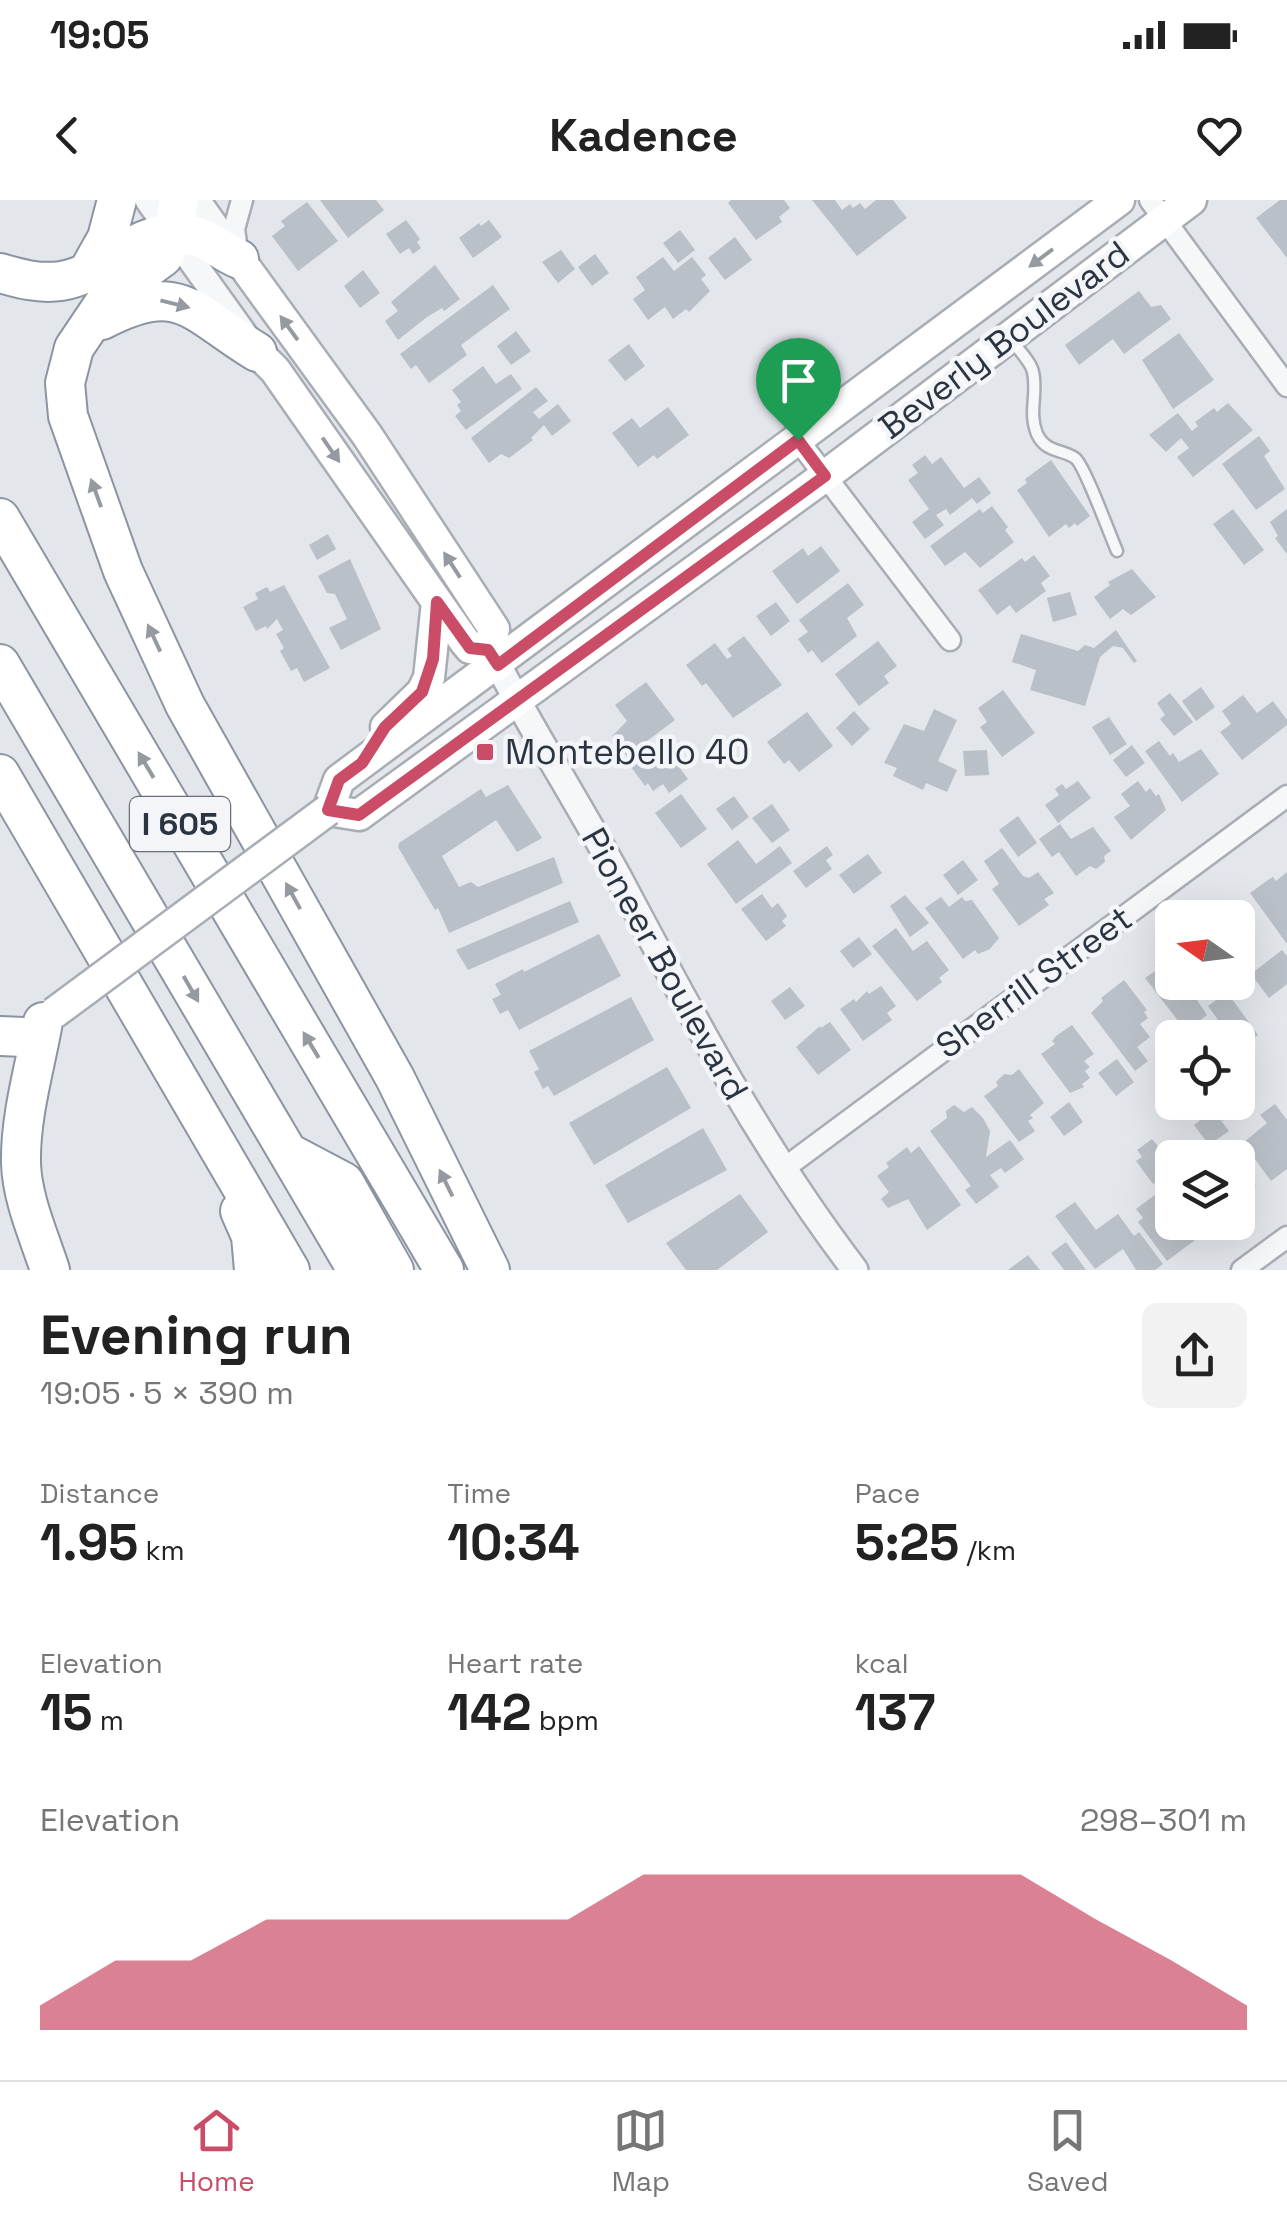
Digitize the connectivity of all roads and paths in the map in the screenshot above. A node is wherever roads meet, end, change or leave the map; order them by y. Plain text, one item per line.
1 (117, 200) edge
2 (148, 200) edge
3 (197, 200) edge
4 (242, 200) edge
5 (1119, 200) edge
6 (1190, 200) edge
7 (1158, 210) edge
8 (176, 218) edge
9 (239, 259) junction
10 (89, 270) junction
11 (0, 273) edge
12 (86, 328) junction
13 (1008, 335) junction
14 (256, 352) junction
15 (1287, 386) edge
16 (798, 440) junction
17 (825, 476) junction
18 (0, 518) edge
19 (1117, 550) dead end
20 (437, 602) junction
21 (950, 640) dead end
22 (493, 657) junction
23 (0, 664) edge
24 (516, 700) junction
25 (362, 763) junction
26 (0, 774) edge
27 (1287, 796) edge
28 (328, 810) junction
29 (0, 822) edge
30 (86, 926) junction
31 (24, 1033) edge
32 (189, 1100) junction
33 (360, 1129) junction
34 (287, 1152) junction
35 (782, 1170) junction
36 (1287, 1237) edge
37 (50, 1270) edge
38 (254, 1270) edge
39 (290, 1270) edge
40 (357, 1270) edge
41 (394, 1270) edge
42 (413, 1270) edge
43 (444, 1270) edge
44 (490, 1270) edge
45 (855, 1270) edge
46 (1242, 1270) edge

1 - 10 highway
2 - 8 street, Pioneer Boulevard
3 - 9 street, Pioneer Boulevard
4 - 9 street
5 -> 16 main road, Beverly Boulevard
6 - 7 main road, Beverly Boulevard
7 - 13 main road, Beverly Boulevard
7 - 15 street
8 - 9 highway
8 - 10 highway
8 - 12 highway
8 - 14 street, Pioneer Boulevard
22 -> 9 main road, Pioneer Boulevard
10 - 11 highway
12 -> 14 highway
44 -> 12 highway
13 - 17 main road, Beverly Boulevard
13 - 19 lane
14 -> 20 main road, Pioneer Boulevard
16 - 17 street
16 - 22 main road, Beverly Boulevard
17 - 21 street
17 - 24 main road, Beverly Boulevard
33 -> 18 highway, I 605
20 - 22 main road, Pioneer Boulevard
20 - 25 main road
22 - 24 street, Pioneer Boulevard
22 - 25 main road, Beverly Boulevard
23 -> 34 highway, I 605
24 - 28 main road, Beverly Boulevard
24 - 35 street, Pioneer Boulevard
25 - 28 main road, Beverly Boulevard
26 - 30 highway
27 - 35 street, Sherrill Street
28 - 31 main road, Beverly Boulevard, bridge
29 - 30 highway
30 - 32 highway
31 - 37 highway
32 - 38 highway
32 - 39 highway
33 - 42 highway
33 - 43 highway, I 605
34 - 40 highway, I 605
34 - 41 highway
35 - 45 street, Pioneer Boulevard
36 - 46 street

